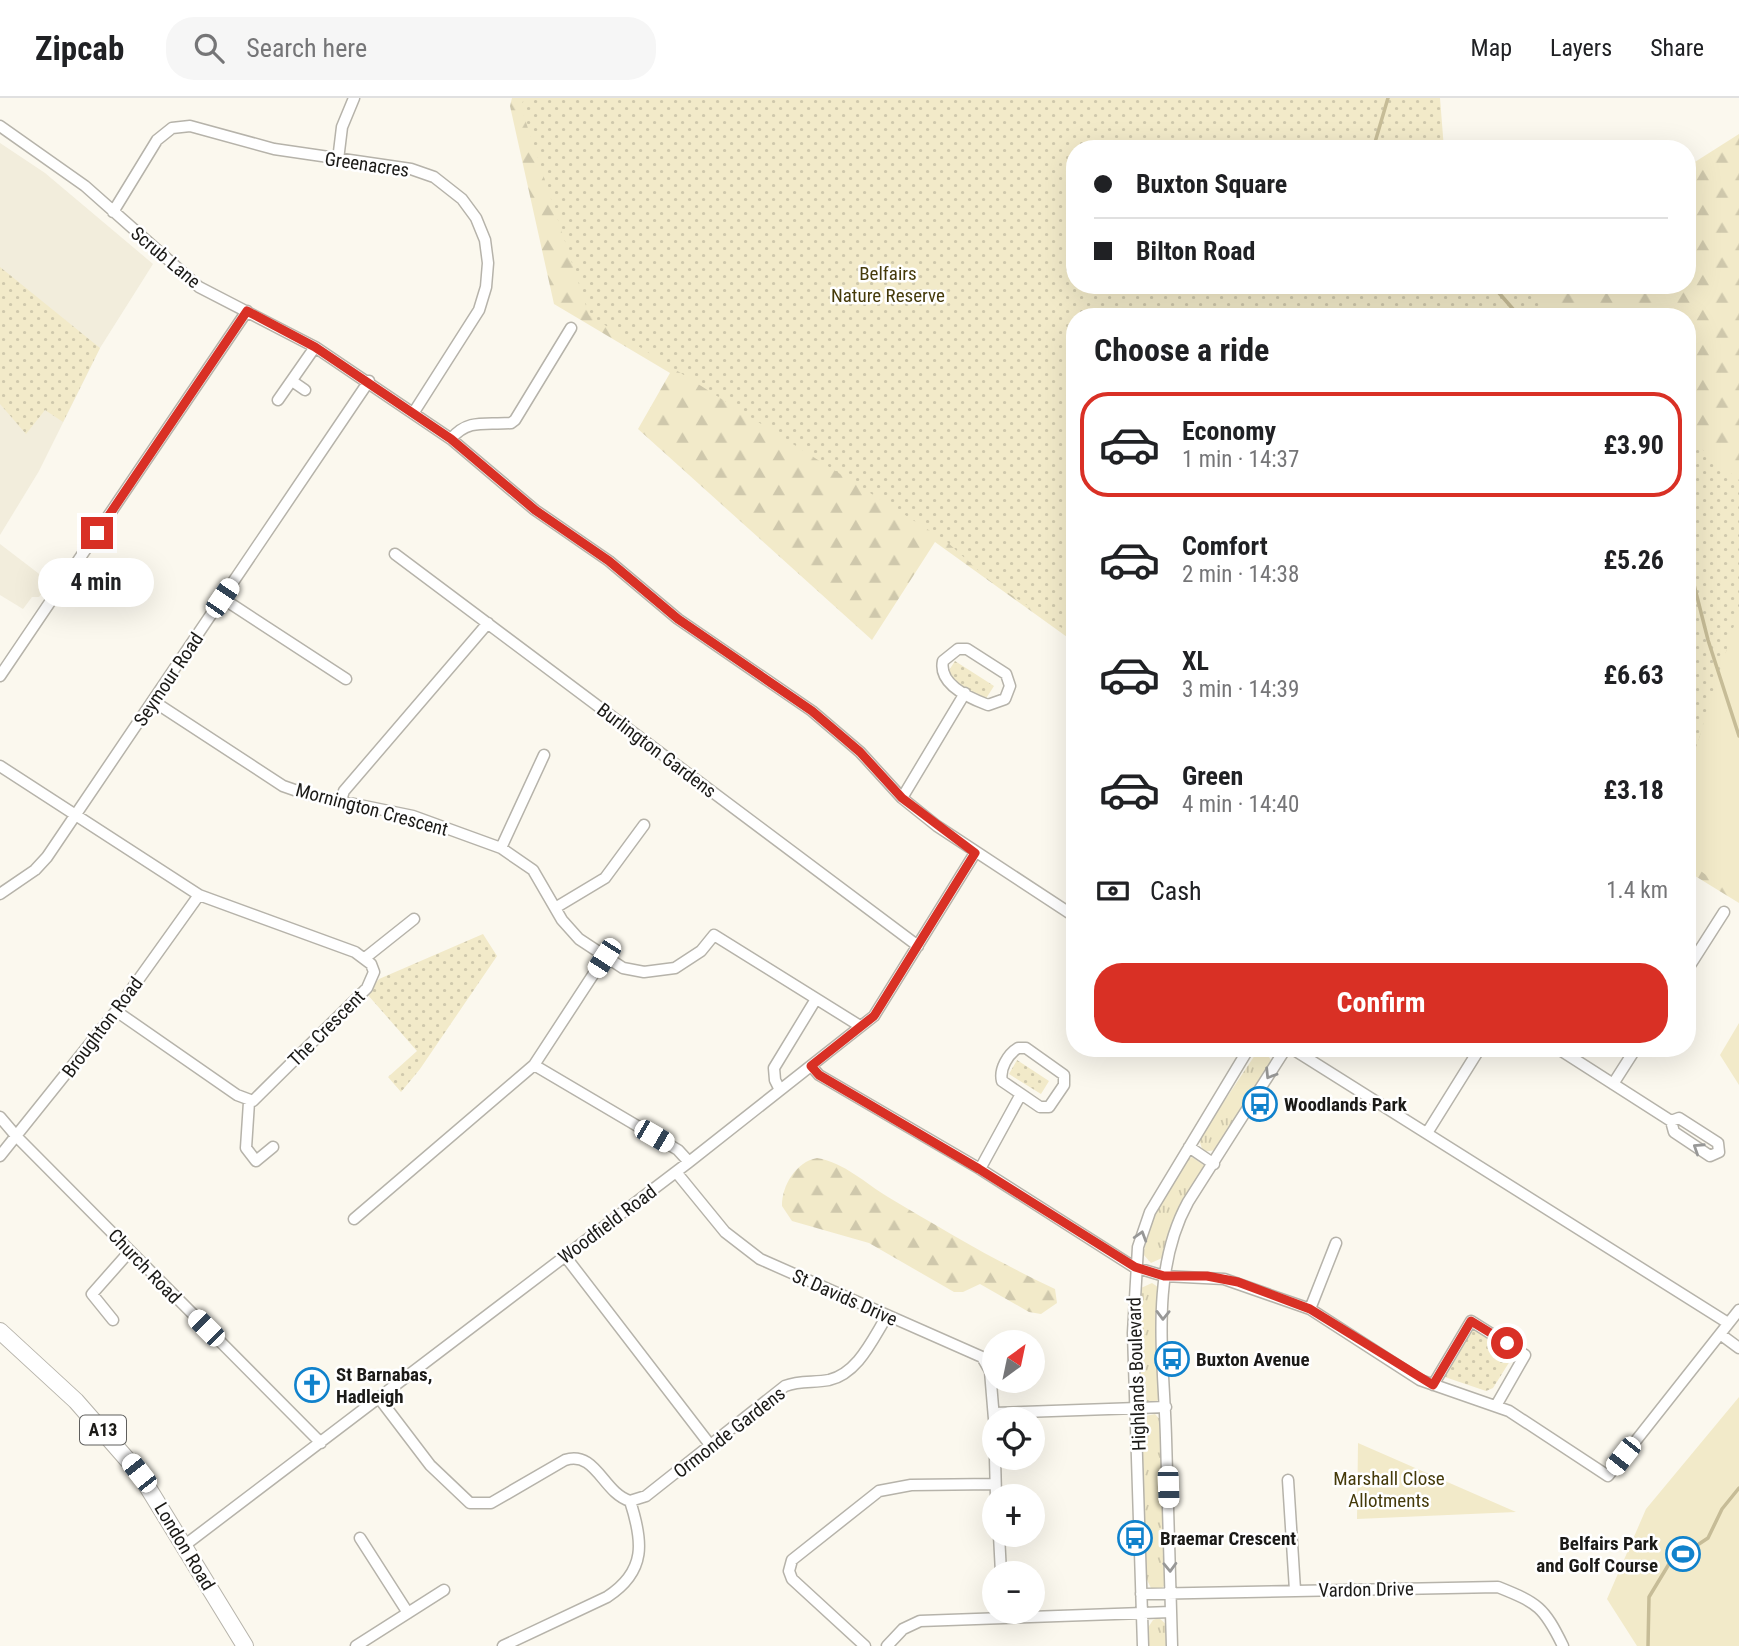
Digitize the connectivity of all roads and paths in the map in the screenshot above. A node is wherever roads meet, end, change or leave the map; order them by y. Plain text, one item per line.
1 (354, 98) edge
2 (0, 126) edge
3 (338, 160) junction
4 (113, 212) junction
5 (247, 311) junction
6 (571, 328) dead end
7 (315, 347) junction
8 (292, 380) junction
9 (369, 381) junction
10 (305, 390) dead end
11 (278, 400) dead end
12 (414, 412) junction
13 (451, 439) junction
14 (395, 554) dead end
15 (222, 598) junction
16 (488, 623) junction
17 (0, 677) edge
18 (346, 679) dead end
19 (965, 693) junction
20 (153, 701) junction
21 (544, 755) dead end
22 (0, 766) edge
23 (902, 798) junction
24 (341, 800) junction
25 (76, 815) junction
26 (644, 825) dead end
27 (501, 848) junction
28 (975, 853) junction
29 (0, 894) edge
30 (199, 895) junction
31 (555, 908) junction
32 (1066, 909) edge
33 (1724, 912) dead end
34 (414, 919) dead end
35 (918, 946) junction
36 (1696, 956) edge
37 (365, 958) junction
38 (604, 958) junction
39 (816, 999) junction
40 (116, 1011) junction
41 (860, 1026) junction
42 (1244, 1057) edge
43 (1280, 1057) edge
44 (1305, 1057) edge
45 (1474, 1057) edge
46 (1571, 1057) edge
47 (1630, 1057) edge
48 (534, 1065) junction
49 (811, 1066) junction
50 (1613, 1084) junction
51 (780, 1090) junction
52 (1021, 1094) junction
53 (249, 1102) junction
54 (0, 1117) edge
55 (1671, 1121) dead end
56 (1427, 1133) junction
57 (17, 1137) junction
58 (273, 1147) dead end
59 (1189, 1147) junction
60 (0, 1156) edge
61 (689, 1162) junction
62 (1214, 1164) junction
63 (979, 1169) junction
64 (676, 1172) junction
65 (354, 1219) dead end
66 (1336, 1243) dead end
67 (130, 1251) junction
68 (565, 1256) junction
69 (1135, 1267) junction
70 (1164, 1276) junction
71 (1310, 1309) junction
72 (1739, 1310) edge
73 (887, 1316) junction
74 (113, 1320) dead end
75 (1728, 1323) junction
76 (0, 1331) edge
77 (1720, 1334) junction
78 (1739, 1348) edge
79 (1433, 1385) junction
80 (379, 1398) junction
81 (1497, 1404) junction
82 (993, 1407) edge
83 (1166, 1407) junction
84 (1137, 1408) junction
85 (1045, 1413) edge
86 (321, 1443) junction
87 (711, 1446) junction
88 (995, 1470) edge
89 (1289, 1480) dead end
90 (982, 1484) edge
91 (995, 1484) edge
92 (630, 1501) junction
93 (360, 1538) dead end
94 (185, 1545) junction
95 (443, 1590) dead end
96 (1295, 1590) junction
97 (1142, 1594) junction
98 (1171, 1594) junction
99 (1171, 1612) junction
100 (408, 1613) junction
101 (1142, 1613) junction
102 (1045, 1614) edge
103 (982, 1617) edge
104 (244, 1646) edge
105 (356, 1646) edge
106 (503, 1646) edge
107 (865, 1646) edge
108 (887, 1646) edge
109 (1143, 1646) edge
110 (1172, 1646) edge
111 (1563, 1646) edge

1 - 3 street
2 - 4 street, Scrub Lane
3 - 4 street, Greenacres
3 - 12 street, Greenacres
4 - 5 street, Scrub Lane
5 - 7 street, Scrub Lane
5 - 17 street
6 - 13 street
7 - 8 street
7 - 9 street, Scrub Lane
8 - 10 street
8 - 11 street
9 - 12 street, Scrub Lane
9 - 15 street, Seymour Road
12 - 13 street, Scrub Lane
13 - 23 street, Scrub Lane
14 - 16 street, Burlington Gardens
15 - 18 street
15 - 20 street, Seymour Road
16 - 24 street
16 - 35 street, Burlington Gardens
19 - 19 street
19 - 23 street
20 - 24 street, Mornington Crescent
20 - 25 street, Seymour Road
21 - 27 street
22 - 25 street
23 - 28 street, Scrub Lane
24 - 27 street, Mornington Crescent
25 - 29 street, Seymour Road
25 - 30 street
26 - 31 street
27 - 31 street, Mornington Crescent
28 - 32 street
28 - 35 street, Woodfield Road
30 - 37 street
30 - 40 street, Broughton Road
31 - 38 street, Mornington Crescent
33 - 36 street
34 - 37 street
35 - 41 street, Woodfield Road
37 - 53 street, The Crescent
38 - 39 street, Mornington Crescent
38 - 48 street
39 - 41 street
39 - 51 street
40 - 53 street
40 - 57 street, Broughton Road
41 - 49 street, Woodfield Road
42 - 59 street, Highlands Boulevard
43 -> 62 street, Highlands Boulevard
44 - 56 street
45 - 56 street
46 - 50 street
47 - 50 street
48 - 61 street
48 - 65 street
49 - 51 street, Woodfield Road
49 - 63 street
50 - 55 street
51 - 61 street, Woodfield Road
52 - 52 street
52 - 63 street
53 - 58 street
54 - 57 street, Church Road
56 - 75 street
57 - 60 street, Broughton Road
57 - 67 street, Church Road
59 - 62 street
69 -> 59 street, Highlands Boulevard
61 - 64 street, Woodfield Road
62 - 70 street, Highlands Boulevard
63 - 69 street
64 - 68 street, Woodfield Road
64 - 73 street, St Davids Drive
66 - 71 street
67 - 74 street
67 - 86 street, Church Road
68 - 80 street, Woodfield Road
68 - 87 street
69 - 70 street
69 - 84 street, Highlands Boulevard
70 - 71 street
70 -> 83 street, Highlands Boulevard
71 - 79 street
72 - 75 street
73 - 82 street, St Davids Drive
73 - 87 street, Ormonde Gardens
75 - 77 street
76 - 94 main road, London Road / A13
77 - 78 street
77 - 81 street
79 - 81 street
79 - 81 street
80 - 86 street, Woodfield Road
80 - 92 street
83 - 84 street
83 -> 98 street, Highlands Boulevard
84 - 85 street
84 - 97 street, Highlands Boulevard
86 - 94 street, Woodfield Road
87 - 92 street, Ormonde Gardens
88 - 91 street
89 - 96 street
90 - 107 street
92 - 106 street
93 - 100 street
94 - 104 main road, London Road / A13
95 - 100 street
96 - 98 street, Vardon Drive
96 - 111 street, Vardon Drive
97 - 98 street, Vardon Drive
97 - 101 street, Highlands Boulevard
98 - 99 street, Highlands Boulevard
99 - 101 street
99 - 110 street, Highlands Boulevard
100 - 105 street
101 - 102 street
101 - 109 street, Highlands Boulevard
103 - 108 street

